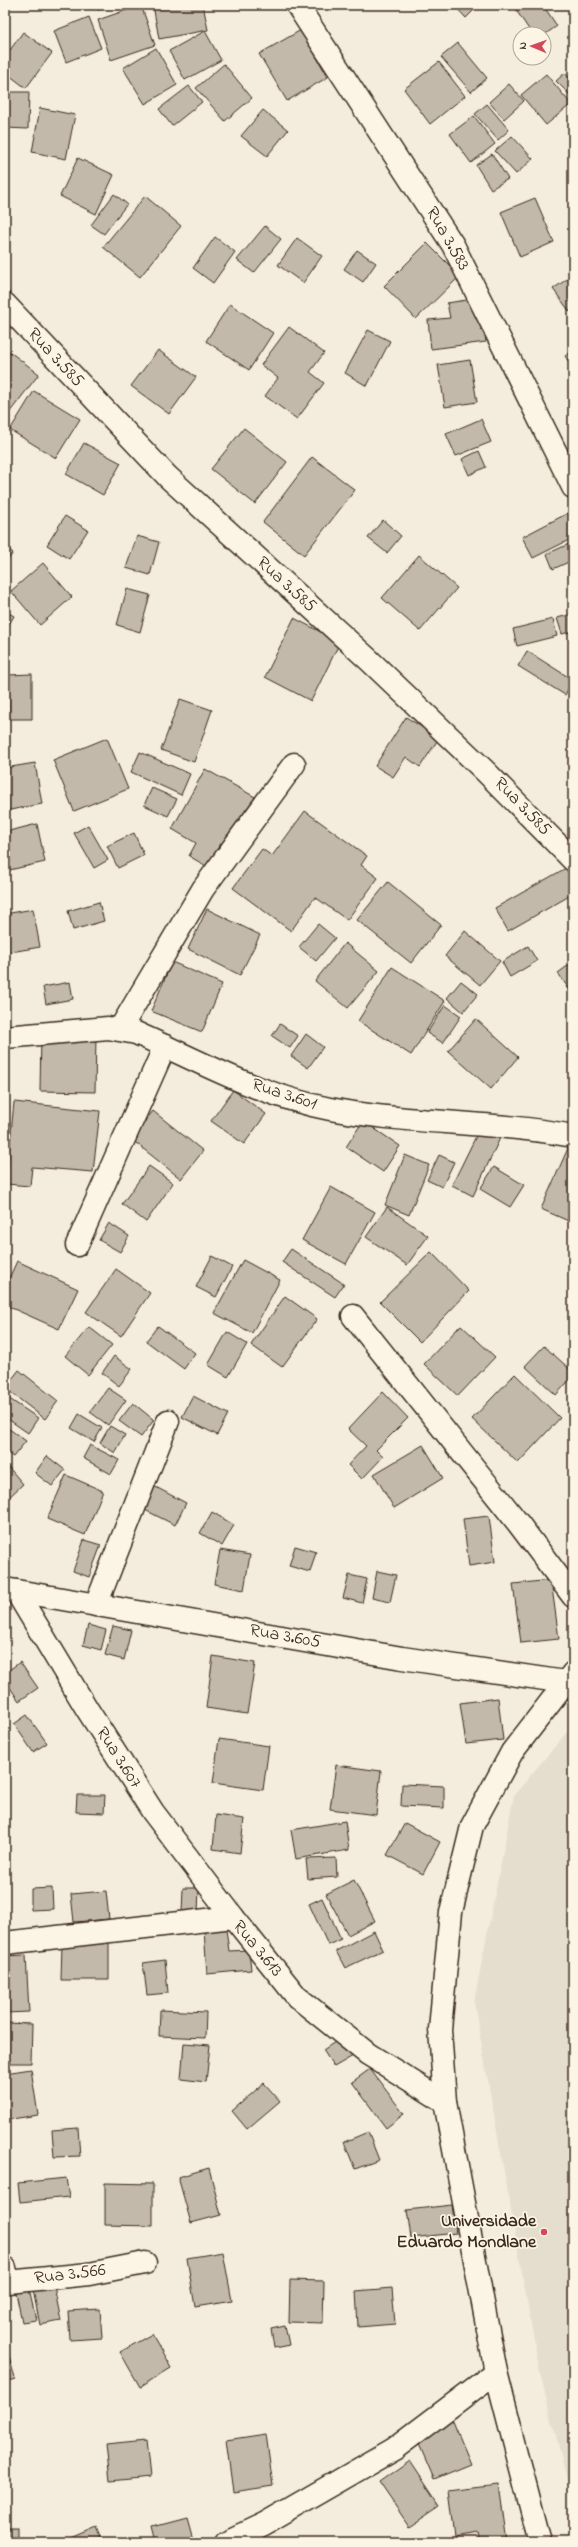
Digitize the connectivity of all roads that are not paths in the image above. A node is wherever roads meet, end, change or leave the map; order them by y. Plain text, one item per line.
1 (297, 5) edge
2 (5, 304) edge
3 (573, 488) edge
4 (294, 764) dead end
5 (573, 860) edge
6 (120, 1029) junction
7 (5, 1037) edge
8 (165, 1046) junction
9 (573, 1136) edge
10 (77, 1246) dead end
11 (354, 1316) dead end
12 (168, 1421) dead end
13 (11, 1590) edge
14 (573, 1596) edge
15 (96, 1605) junction
16 (569, 1677) edge
17 (232, 1917) junction
18 (5, 1943) edge
19 (445, 2102) junction
20 (145, 2263) dead end
21 (6, 2277) edge
22 (496, 2372) junction
23 (226, 2542) edge
24 (540, 2542) edge

1 - 3 street, Rua 3.583
2 - 5 street, Rua 3.585
4 - 6 street
6 - 7 street, Rua 3.601
6 - 8 street, Rua 3.601
8 - 9 street, Rua 3.601
8 - 10 street
11 - 14 street
12 - 15 street
13 - 15 street, Rua 3.605
13 - 17 street, Rua 3.607
15 - 16 street, Rua 3.605
16 - 19 street
17 - 18 street, Rua 3.613
17 - 19 street, Rua 3.613
19 - 22 street
20 - 21 street, Rua 3.566
22 - 23 street
22 - 24 street

